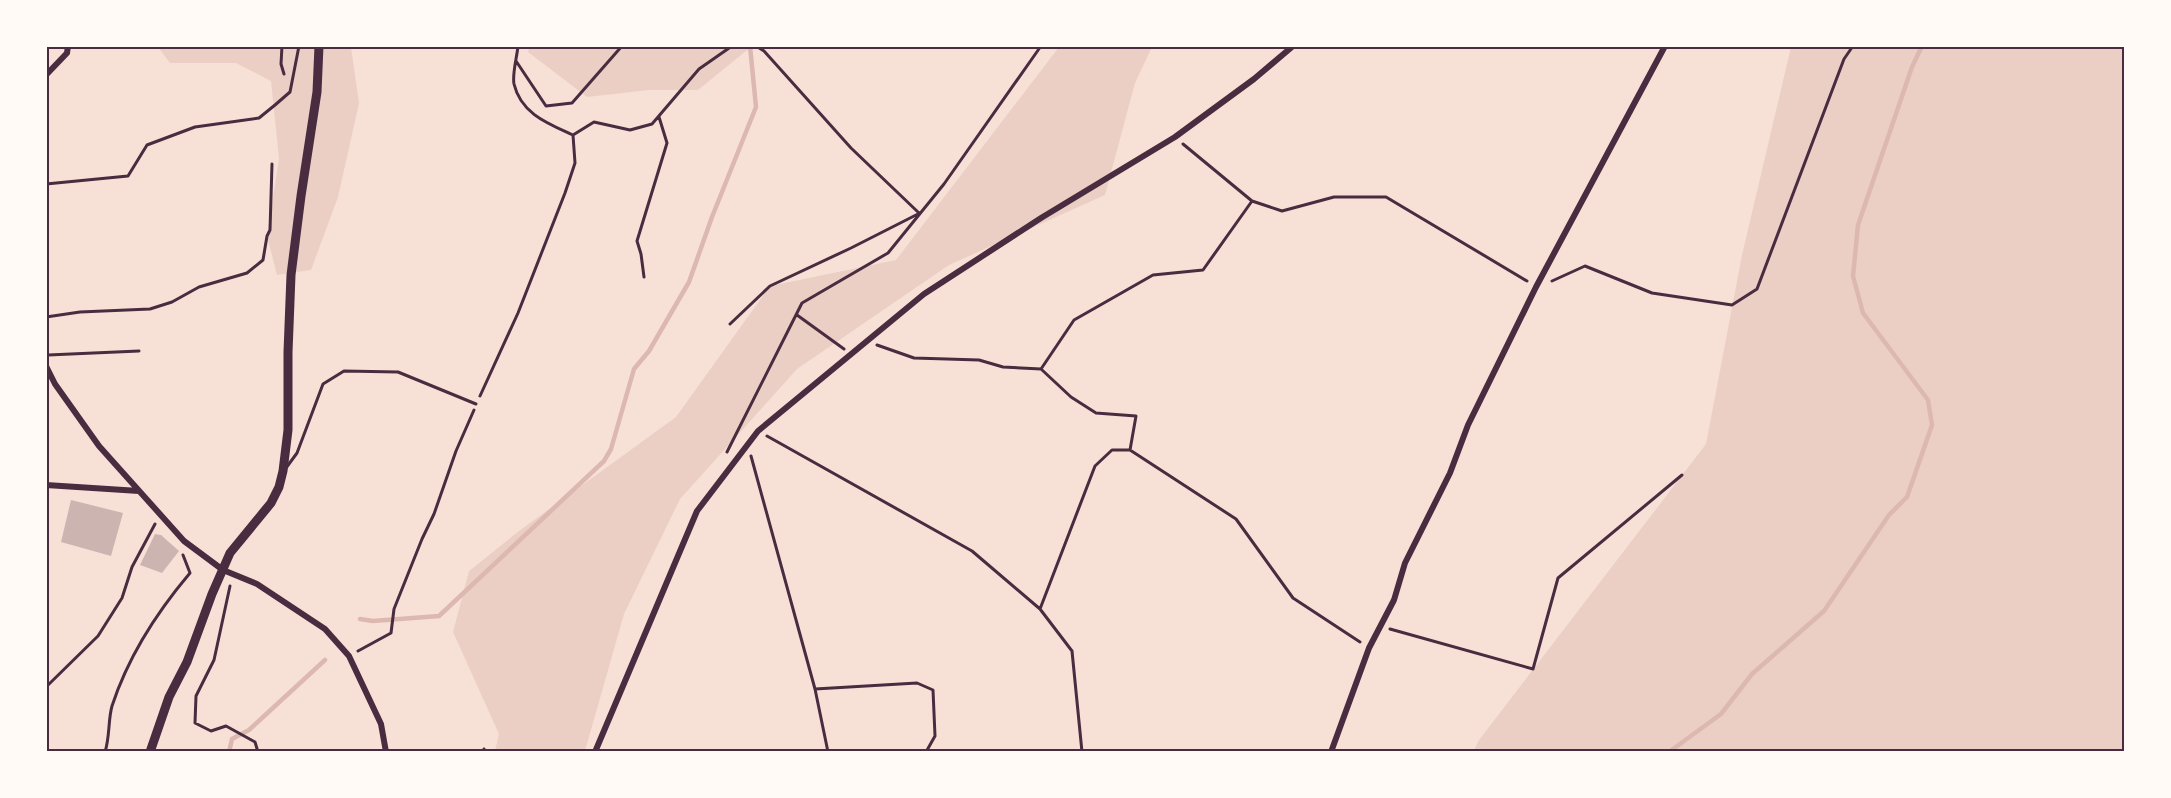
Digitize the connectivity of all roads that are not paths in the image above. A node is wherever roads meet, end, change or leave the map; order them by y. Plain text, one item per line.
1 (68, 46) edge
2 (299, 46) edge
3 (319, 46) edge
4 (1293, 46) edge
5 (1665, 46) edge
6 (46, 75) edge
7 (46, 184) edge
8 (46, 366) edge
9 (477, 404) road end
10 (283, 471) junction
11 (46, 485) edge
12 (139, 491) junction
13 (222, 570) junction
14 (150, 752) edge
15 (386, 752) edge
16 (595, 752) edge
17 (1331, 752) edge

1 - 6 street
2 - 7 lane
3 - 10 main road
4 - 16 street
5 - 17 street
8 - 12 street
9 - 10 lane
10 - 13 main road
11 - 12 street
12 - 13 street
13 - 14 main road
13 - 15 street

